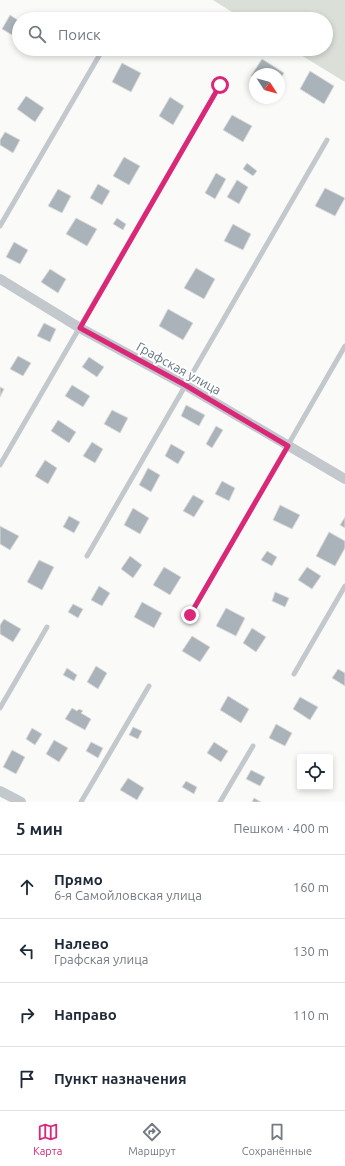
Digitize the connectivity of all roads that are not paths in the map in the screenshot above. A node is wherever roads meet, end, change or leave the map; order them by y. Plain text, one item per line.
1 (99, 56) edge
2 (220, 85) dead end
3 (327, 140) dead end
4 (0, 226) edge
5 (0, 280) edge
6 (80, 328) junction
7 (345, 346) edge
8 (185, 385) junction
9 (288, 446) junction
10 (0, 465) edge
11 (345, 479) edge
12 (87, 556) dead end
13 (345, 586) edge
14 (190, 615) dead end
15 (47, 627) dead end
16 (294, 674) dead end
17 (149, 686) dead end
18 (0, 708) edge
19 (252, 746) dead end
20 (0, 791) edge
21 (21, 802) edge
22 (81, 802) edge
23 (220, 802) edge

1 - 4 lane
2 - 6 lane
3 - 8 lane
5 - 6 street, Графская улица
6 - 8 street, Графская улица
6 - 10 lane
7 - 9 lane
8 - 9 street, Графская улица
8 - 12 lane
9 - 11 street, Графская улица
9 - 14 lane
13 - 16 lane
15 - 18 lane
17 - 22 lane
19 - 23 lane
20 - 21 street

